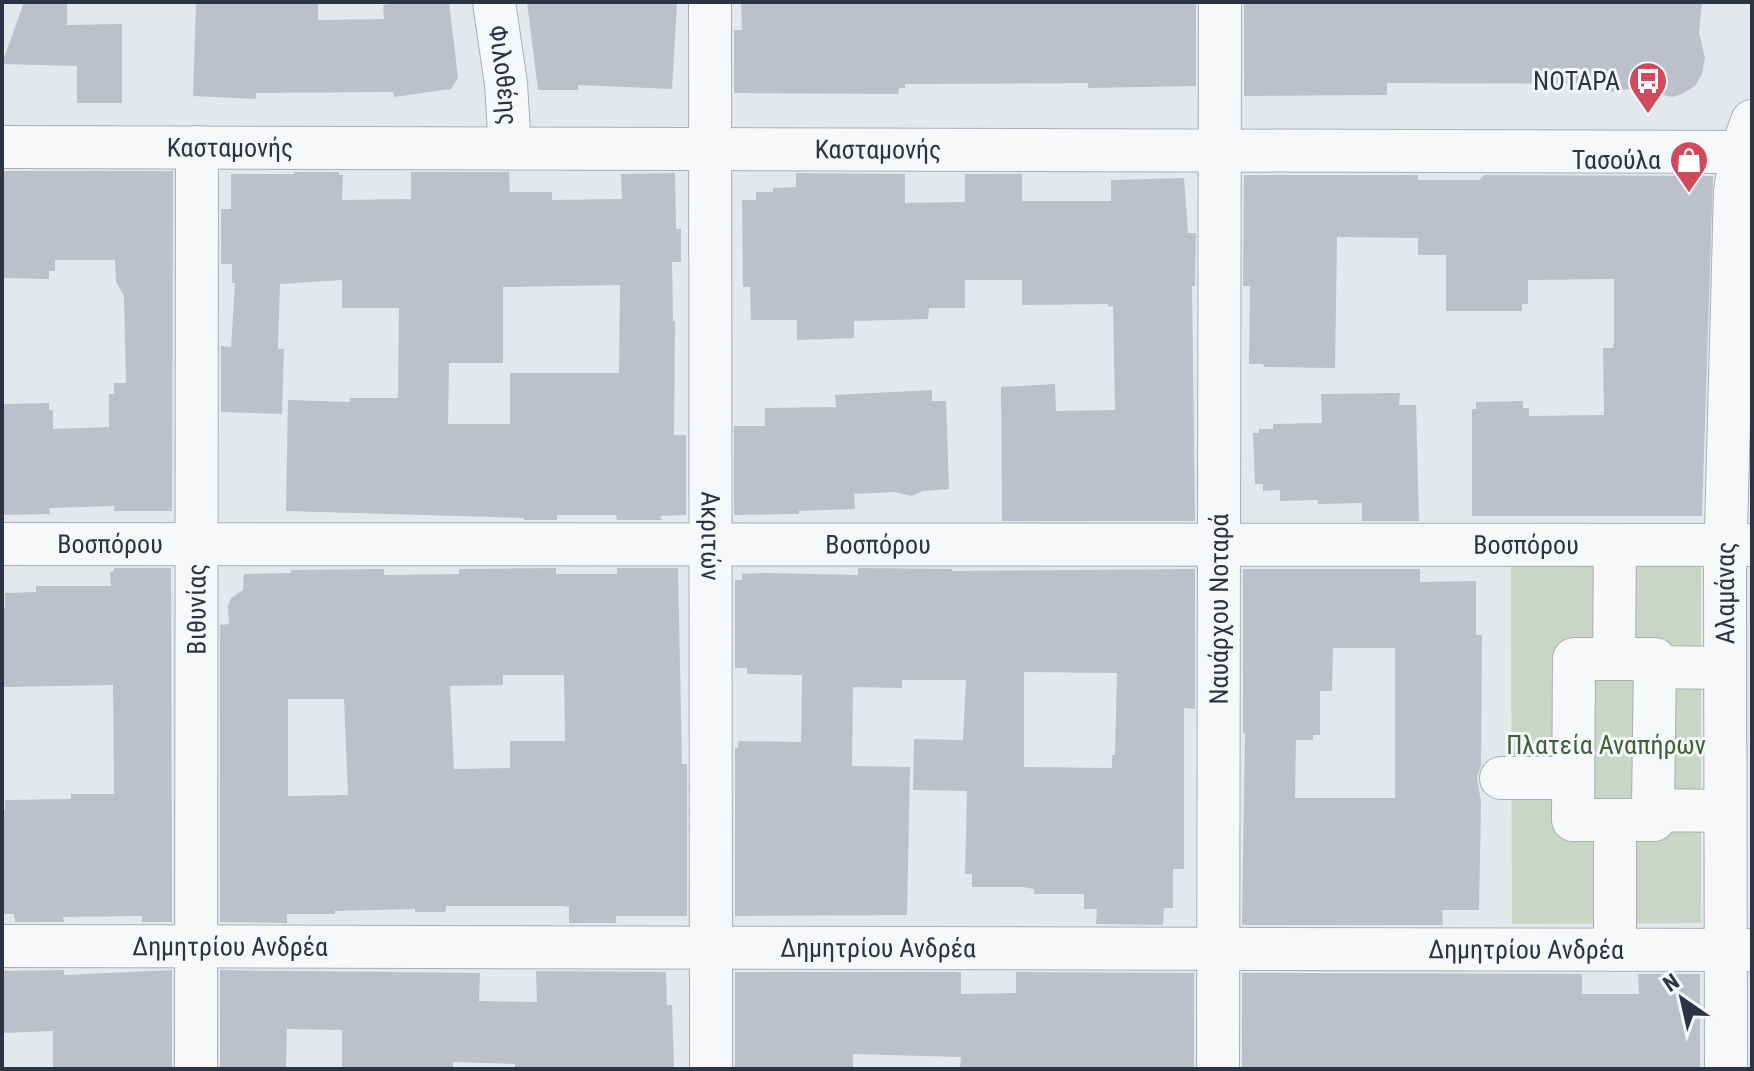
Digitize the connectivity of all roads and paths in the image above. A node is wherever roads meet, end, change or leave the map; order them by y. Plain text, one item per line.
1 (494, 2) edge
2 (710, 2) edge
3 (1220, 2) edge
4 (1748, 142) edge
5 (2, 147) edge
6 (197, 147) junction
7 (510, 148) junction
8 (710, 149) junction
9 (1221, 150) junction
10 (2, 544) edge
11 (196, 544) junction
12 (710, 544) junction
13 (1218, 545) junction
14 (1615, 545) junction
15 (1739, 545) edge
16 (1614, 659) junction
17 (1655, 667) junction
18 (1725, 668) junction
19 (1501, 778) dead end
20 (1573, 778) junction
21 (1725, 811) junction
22 (1634, 815) junction
23 (2, 946) edge
24 (196, 946) junction
25 (712, 947) junction
26 (1218, 949) junction
27 (1615, 950) junction
28 (1738, 950) edge
29 (196, 1069) edge
30 (711, 1069) edge
31 (1218, 1069) edge
32 (1726, 1069) edge

1 - 7 street, Φιλοθέης
2 - 8 street, Ακριτών
3 - 9 street, Ναυάρχου Νοταρά
4 - 9 street, Κασταμονής
4 - 15 street, Αλαμάνας
5 - 6 street, Κασταμονής
6 - 7 street, Κασταμονής
6 - 11 street, Βιθυνίας
7 - 8 street, Κασταμονής
8 - 9 street, Κασταμονής
8 - 12 street, Ακριτών
9 - 13 street, Ναυάρχου Νοταρά
10 - 11 street, Βοσπόρου
11 - 12 street, Βοσπόρου
11 - 24 street, Βιθυνίας
12 - 13 street, Βοσπόρου
12 - 25 street, Ακριτών
13 - 14 street, Βοσπόρου
13 - 26 street, Ναυάρχου Νοταρά
14 - 15 street, Βοσπόρου
14 - 16 street
15 - 18 street, Αλαμάνας
16 - 17 street
16 - 20 street
17 - 18 street
17 - 22 street
18 - 21 street, Αλαμάνας
19 - 20 street
20 - 22 street
21 - 22 street
21 - 28 street, Αλαμάνας
22 - 27 street
23 - 24 street, Δημητρίου Ανδρέα
24 - 25 street, Δημητρίου Ανδρέα
24 - 29 street, Βιθυνίας
25 - 26 street, Δημητρίου Ανδρέα
25 - 30 street, Ακριτών
26 - 27 street, Δημητρίου Ανδρέα
26 - 31 street, Ναυάρχου Νοταρά
27 - 28 street, Δημητρίου Ανδρέα
28 - 32 street, Αλαμάνας

